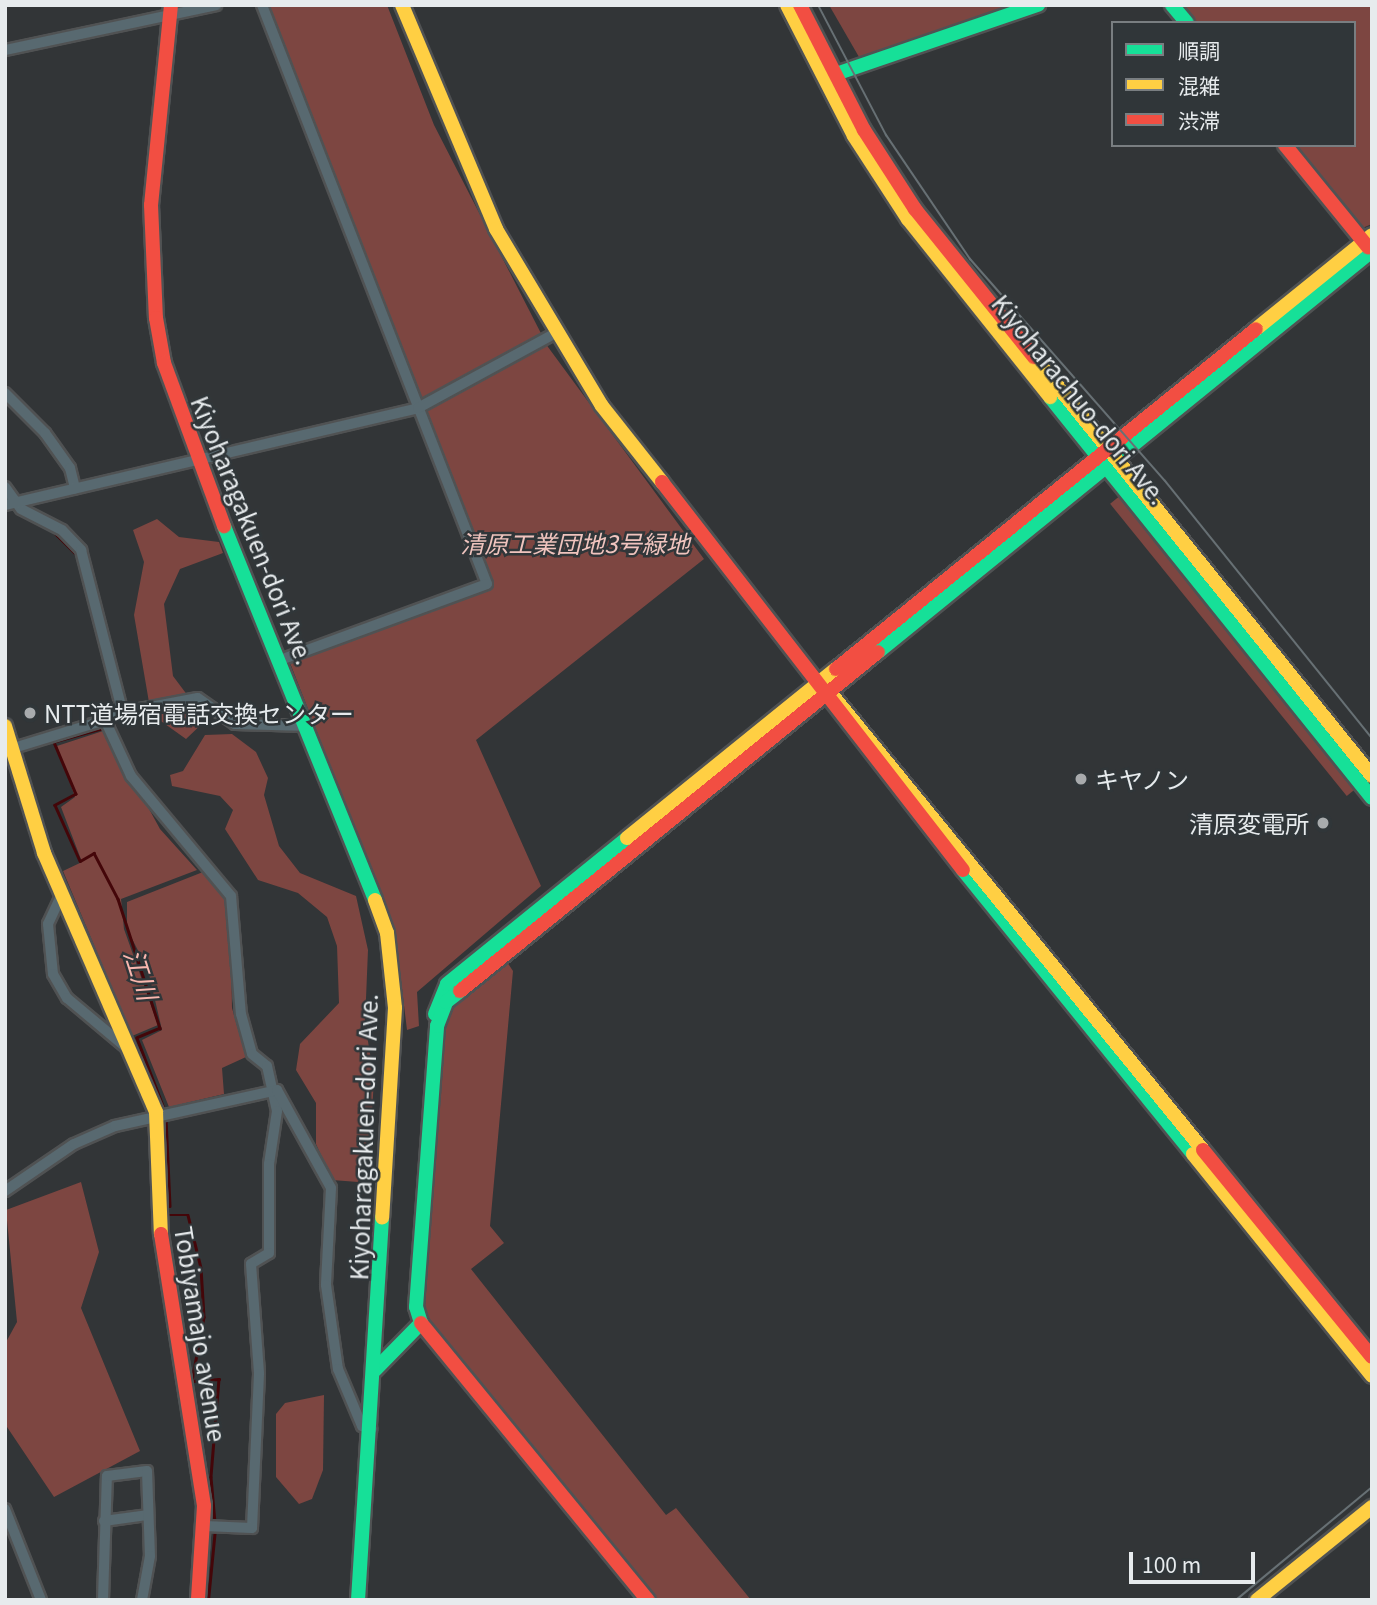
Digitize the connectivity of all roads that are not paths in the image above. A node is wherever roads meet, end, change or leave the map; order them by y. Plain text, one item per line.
1 (216, 5) edge
2 (262, 5) edge
3 (401, 5) edge
4 (786, 5) edge
5 (800, 5) edge
6 (1038, 5) edge
7 (1172, 5) edge
8 (170, 11) edge
9 (1185, 21) edge
10 (5, 50) edge
11 (833, 75) junction
12 (1287, 147) edge
13 (1370, 245) edge
14 (554, 334) junction
15 (5, 393) edge
16 (418, 408) junction
17 (1106, 458) junction
18 (198, 463) junction
19 (5, 487) edge
20 (75, 488) junction
21 (10, 503) edge
22 (280, 660) junction
23 (824, 689) junction
24 (119, 713) junction
25 (105, 720) junction
26 (5, 726) edge
27 (307, 726) junction
28 (8, 750) edge
29 (1372, 776) edge
30 (1372, 798) edge
31 (61, 896) junction
32 (131, 1050) junction
33 (271, 1090) junction
34 (156, 1112) junction
35 (5, 1191) edge
36 (421, 1323) junction
37 (1372, 1357) edge
38 (375, 1370) junction
39 (1372, 1376) edge
40 (372, 1429) junction
41 (1372, 1507) edge
42 (5, 1509) edge
43 (146, 1515) junction
44 (104, 1521) junction
45 (204, 1526) junction
46 (41, 1600) edge
47 (103, 1600) edge
48 (142, 1600) edge
49 (198, 1600) edge
50 (358, 1600) edge
51 (648, 1600) edge
52 (1257, 1600) edge

1 - 8 street
2 - 16 street
3 - 14 main road
4 - 17 main road, Kiyoharachuo-dori Ave.
5 - 11 main road, Kiyoharachuo-dori Ave.
6 - 11 main road
7 - 9 main road
8 - 10 street
8 - 18 main road, Kiyoharagakuen-dori Ave.
11 - 17 main road, Kiyoharachuo-dori Ave.
12 - 13 main road
13 - 17 main road
14 - 16 street
14 - 23 main road
15 - 20 street
16 - 18 street
16 - 22 street
17 - 23 main road
17 - 29 main road, Kiyoharachuo-dori Ave.
17 - 30 main road, Kiyoharachuo-dori Ave.
18 - 20 street
18 - 22 main road, Kiyoharagakuen-dori Ave.
19 - 21 street
20 - 21 street
21 - 24 street
22 - 27 main road, Kiyoharagakuen-dori Ave.
23 - 36 main road
23 - 37 main road
23 - 39 main road
24 - 25 street
24 - 27 street
25 - 28 street
25 - 33 street
26 - 28 main road, Tobiyamajo avenue
27 - 38 main road, Kiyoharagakuen-dori Ave.
28 - 31 main road, Tobiyamajo avenue
31 - 32 main road, Tobiyamajo avenue
31 - 32 street
32 - 34 main road, Tobiyamajo avenue
33 - 34 street
33 - 40 street
33 - 45 street
34 - 35 street
34 - 45 main road, Tobiyamajo avenue
36 - 38 main road
36 - 51 main road
38 - 40 main road, Kiyoharagakuen-dori Ave.
40 - 50 main road, Kiyoharagakuen-dori Ave.
41 - 52 main road
42 - 46 street
43 - 44 street
43 - 44 street
43 - 48 street
44 - 47 street
45 - 49 main road, Tobiyamajo avenue

